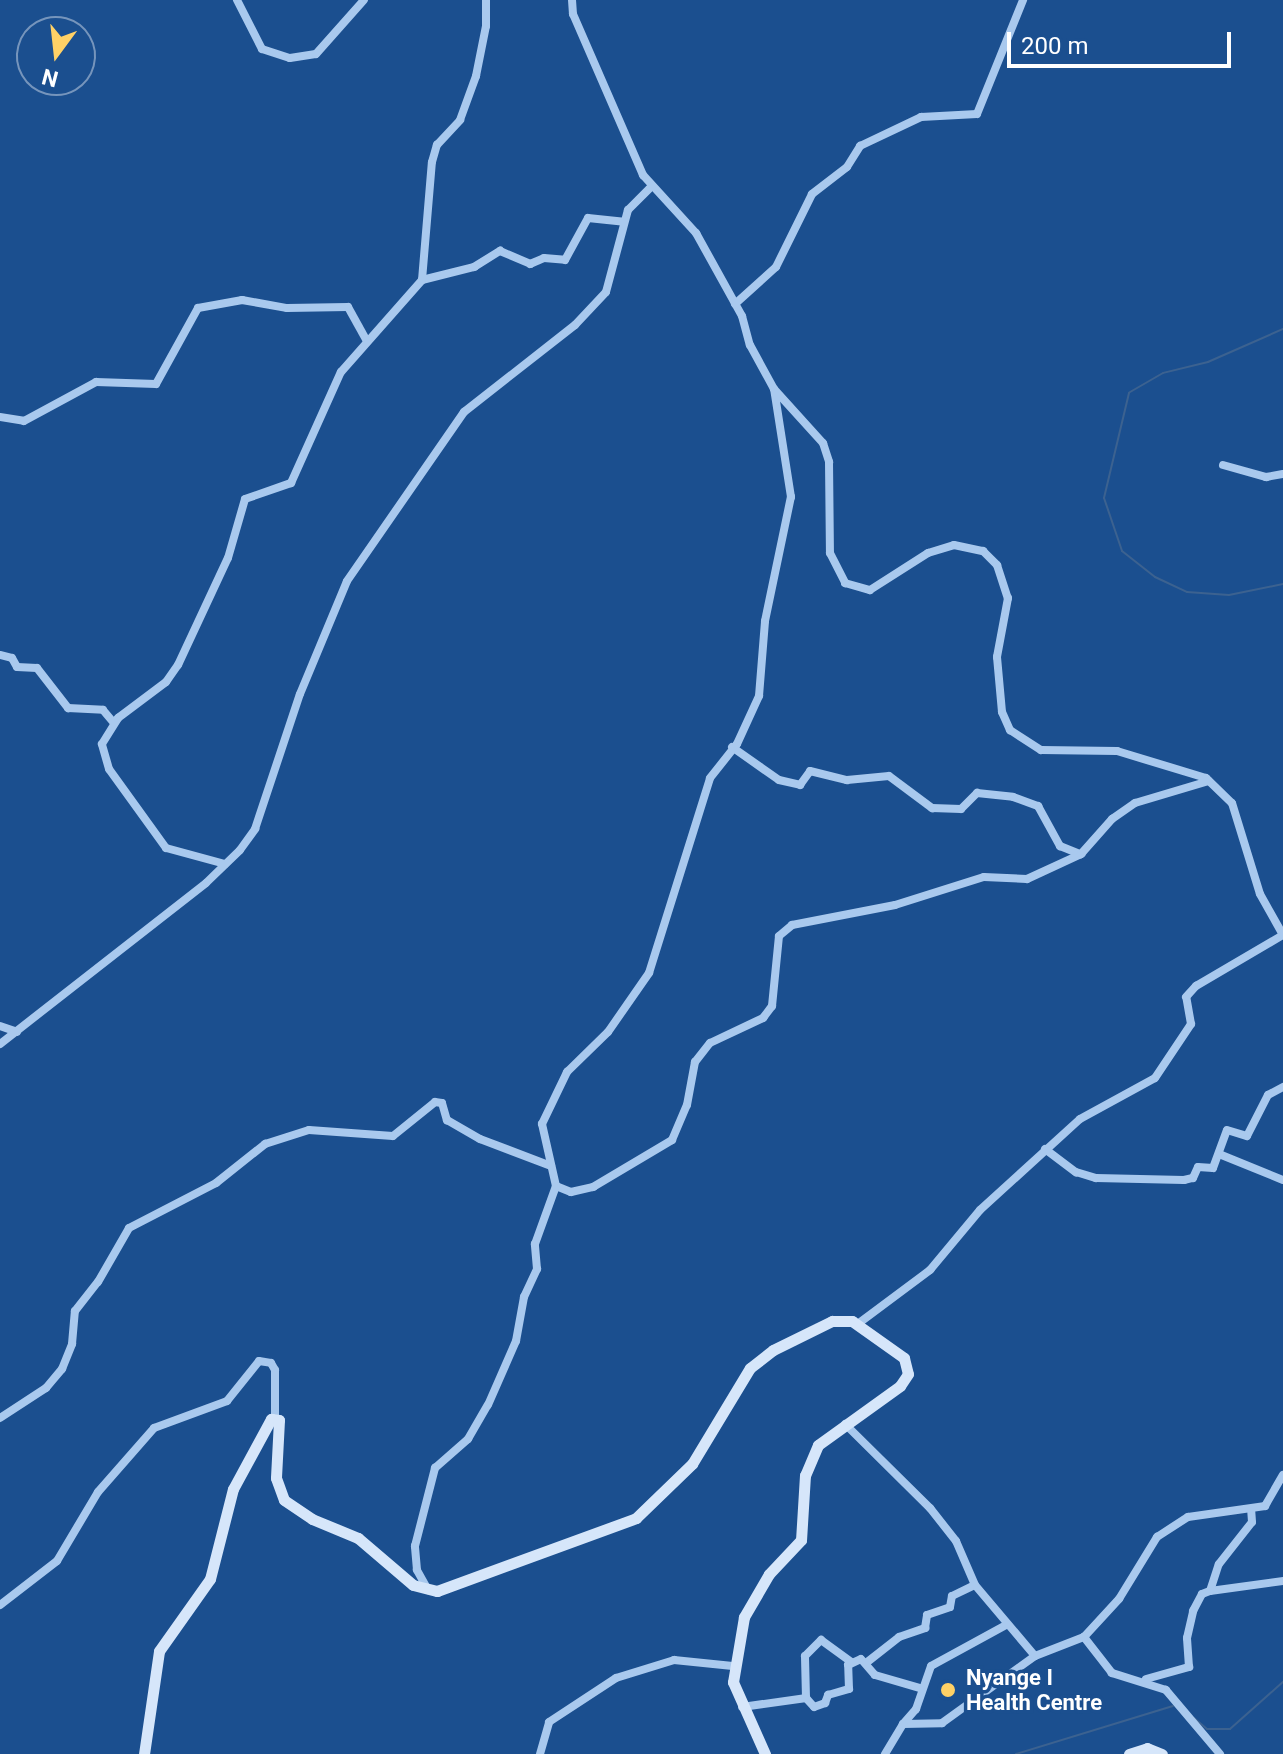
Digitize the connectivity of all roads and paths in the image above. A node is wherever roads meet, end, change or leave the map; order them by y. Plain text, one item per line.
1 (237, 0) edge
2 (364, 0) edge
3 (486, 0) edge
4 (572, 0) edge
5 (1023, 0) edge
6 (651, 187) junction
7 (624, 222) junction
8 (422, 280) junction
9 (735, 304) junction
10 (366, 339) junction
11 (774, 389) junction
12 (0, 417) edge
13 (1223, 465) dead end
14 (1283, 474) edge
15 (0, 655) edge
16 (114, 723) junction
17 (732, 747) junction
18 (1209, 781) junction
19 (1081, 854) junction
20 (225, 864) junction
21 (1283, 935) edge
22 (0, 1026) edge
23 (17, 1032) junction
24 (0, 1044) edge
25 (1283, 1087) edge
26 (1045, 1149) junction
27 (1219, 1154) junction
28 (551, 1166) junction
29 (1283, 1180) edge
30 (556, 1186) junction
31 (859, 1323) junction
32 (275, 1417) junction
33 (0, 1418) edge
34 (844, 1423) junction
35 (1283, 1475) edge
36 (1280, 1486) edge
37 (1251, 1509) junction
38 (1283, 1581) edge
39 (975, 1585) junction
40 (429, 1591) junction
41 (1210, 1591) junction
42 (0, 1605) edge
43 (1006, 1625) junction
44 (1084, 1637) junction
45 (1035, 1656) junction
46 (851, 1662) junction
47 (866, 1663) junction
48 (733, 1666) junction
49 (1142, 1680) junction
50 (920, 1688) junction
51 (806, 1698) junction
52 (742, 1707) junction
53 (903, 1724) junction
54 (144, 1754) edge
55 (540, 1754) edge
56 (765, 1754) edge
57 (885, 1754) edge
58 (1129, 1754) edge
59 (1162, 1754) edge
60 (1220, 1754) edge

1 - 2 street
3 - 8 street
4 - 6 street
5 - 9 street
6 - 7 street
6 - 9 street
7 - 8 street
7 - 20 street
8 - 10 street
9 - 11 street
10 - 12 street
10 - 16 street
11 - 17 street
11 - 18 street
13 - 14 street
15 - 16 street
16 - 20 street
17 - 19 street
17 - 28 street
18 - 19 street
18 - 21 street
19 - 30 street
20 - 23 street
21 - 26 street
22 - 23 street
23 - 24 street
25 - 27 street
26 - 27 street
26 - 31 street
27 - 29 street
28 - 30 street
28 - 33 street
30 - 40 street
31 - 34 main road
31 - 40 main road
32 - 40 main road
32 - 42 street
32 - 54 main road
34 - 39 street
34 - 48 main road
35 - 36 street
36 - 37 street
37 - 41 street
37 - 44 street
38 - 41 street
39 - 43 street
39 - 47 street
41 - 49 street
43 - 45 street
43 - 50 street
44 - 45 street
44 - 49 street
45 - 53 street
46 - 47 street
46 - 51 street
46 - 51 street
47 - 50 street
48 - 52 main road
48 - 55 street
49 - 60 street
50 - 53 street
51 - 52 street
52 - 56 main road
53 - 57 street
58 - 59 main road

